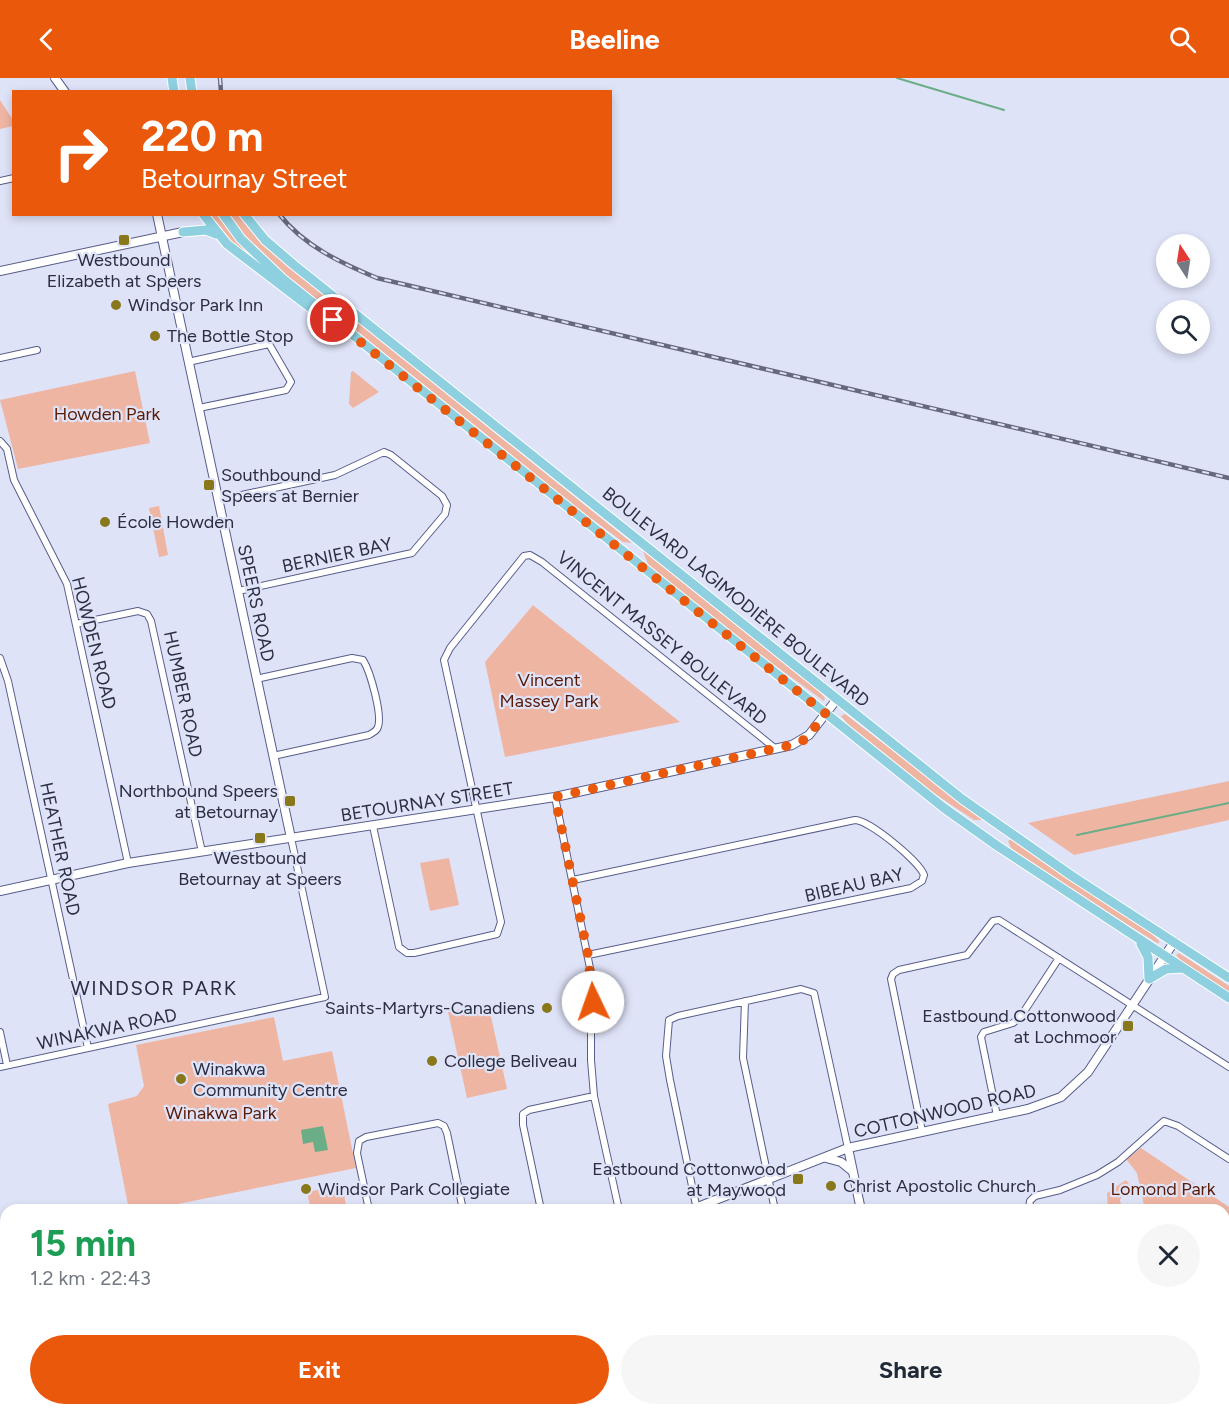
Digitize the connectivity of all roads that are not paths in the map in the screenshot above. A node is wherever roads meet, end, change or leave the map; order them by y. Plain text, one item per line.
1 (157, 216) edge
2 (199, 216) edge
3 (202, 216) edge
4 (224, 216) edge
5 (246, 216) edge
6 (183, 232) junction
7 (161, 236) junction
8 (218, 236) junction
9 (0, 271) edge
10 (333, 320) junction
11 (37, 350) dead end
12 (0, 358) edge
13 (188, 362) junction
14 (199, 408) junction
15 (0, 441) edge
16 (218, 500) junction
17 (642, 544) junction
18 (631, 558) junction
19 (238, 591) junction
20 (76, 624) junction
21 (0, 658) edge
22 (256, 679) junction
23 (837, 699) junction
24 (826, 714) junction
25 (776, 749) junction
26 (273, 756) junction
27 (555, 797) junction
28 (477, 810) junction
29 (373, 826) junction
30 (291, 838) junction
31 (202, 852) junction
32 (128, 863) junction
33 (51, 880) junction
34 (573, 880) junction
35 (0, 891) edge
36 (1138, 940) junction
37 (1174, 942) junction
38 (588, 955) junction
39 (1164, 956) junction
40 (1059, 958) junction
41 (1182, 968) junction
42 (1229, 978) edge
43 (1149, 979) junction
44 (325, 997) joint
45 (1229, 998) edge
46 (746, 1001) junction
47 (1131, 1005) junction
48 (0, 1032) edge
49 (88, 1048) junction
50 (4, 1066) edge
51 (1229, 1067) edge
52 (594, 1096) junction
53 (997, 1116) junction
54 (922, 1131) junction
55 (848, 1148) junction
56 (825, 1158) junction
57 (1229, 1159) edge
58 (854, 1174) junction
59 (768, 1181) junction
60 (368, 1204) edge
61 (462, 1204) edge
62 (540, 1204) edge
63 (618, 1204) edge
64 (693, 1204) edge
65 (709, 1204) edge
66 (774, 1204) edge
67 (860, 1204) edge
68 (1030, 1204) edge

1 - 7 street, SPEERS ROAD
2 - 6 main road
3 - 8 main road
4 - 10 main road, BOULEVARD LAGIMODIÈRE BOULEVARD
5 - 17 main road, BOULEVARD LAGIMODIÈRE BOULEVARD
6 - 7 street
6 - 8 main road
7 - 9 street
7 - 13 street, SPEERS ROAD
8 - 10 main road
10 - 18 main road, BOULEVARD LAGIMODIÈRE BOULEVARD
11 - 12 street
13 - 14 street, SPEERS ROAD
13 - 14 street
14 - 16 street, SPEERS ROAD
15 - 20 street, HOWDEN ROAD
16 - 19 street, SPEERS ROAD
16 - 19 street, BERNIER BAY
17 - 18 main road
17 - 23 main road, BOULEVARD LAGIMODIÈRE BOULEVARD
18 - 24 main road, BOULEVARD LAGIMODIÈRE BOULEVARD
19 - 22 street, SPEERS ROAD
20 - 31 street, HUMBER ROAD
20 - 32 street, HOWDEN ROAD
21 - 33 street, HEATHER ROAD
22 - 26 street, SPEERS ROAD
22 - 26 street
23 - 24 street, BETOURNAY STREET
23 - 37 main road, BOULEVARD LAGIMODIÈRE BOULEVARD
24 - 25 street, BETOURNAY STREET
24 - 36 main road, BOULEVARD LAGIMODIÈRE BOULEVARD
25 - 27 street, BETOURNAY STREET
25 - 28 street, VINCENT MASSEY BOULEVARD
26 - 30 street, SPEERS ROAD
27 - 28 street, BETOURNAY STREET
27 - 34 street
28 - 29 street, BETOURNAY STREET
28 - 29 street
29 - 30 street, BETOURNAY STREET
30 - 31 street, BETOURNAY STREET
30 - 44 street, SPEERS ROAD
31 - 32 street, BETOURNAY STREET
32 - 33 street, BETOURNAY STREET
33 - 35 street, BETOURNAY STREET
33 - 49 street, HEATHER ROAD
34 - 38 street
34 - 38 street, BIBEAU BAY
36 - 39 main road, BOULEVARD LAGIMODIÈRE BOULEVARD
36 - 43 main road
37 - 39 street, COTTONWOOD ROAD
37 - 42 main road, BOULEVARD LAGIMODIÈRE BOULEVARD
38 - 52 street
39 - 41 main road, BOULEVARD LAGIMODIÈRE BOULEVARD
39 - 43 street, COTTONWOOD ROAD
40 - 47 street
40 - 53 street
40 - 54 street
41 - 43 main road
41 - 45 main road, BOULEVARD LAGIMODIÈRE BOULEVARD
43 - 47 street, COTTONWOOD ROAD
44 - 49 street, WINAKWA ROAD
46 - 55 street
46 - 59 street
46 - 64 street
47 - 51 street
47 - 53 street, COTTONWOOD ROAD
48 - 50 street
49 - 50 street, WINAKWA ROAD
52 - 62 street
52 - 63 street
53 - 54 street, COTTONWOOD ROAD
54 - 55 street, COTTONWOOD ROAD
55 - 56 street, COTTONWOOD ROAD
55 - 58 street
56 - 58 street
56 - 59 street, COTTONWOOD ROAD
57 - 68 street
58 - 67 street
59 - 65 street, COTTONWOOD ROAD
59 - 66 street
60 - 61 street

